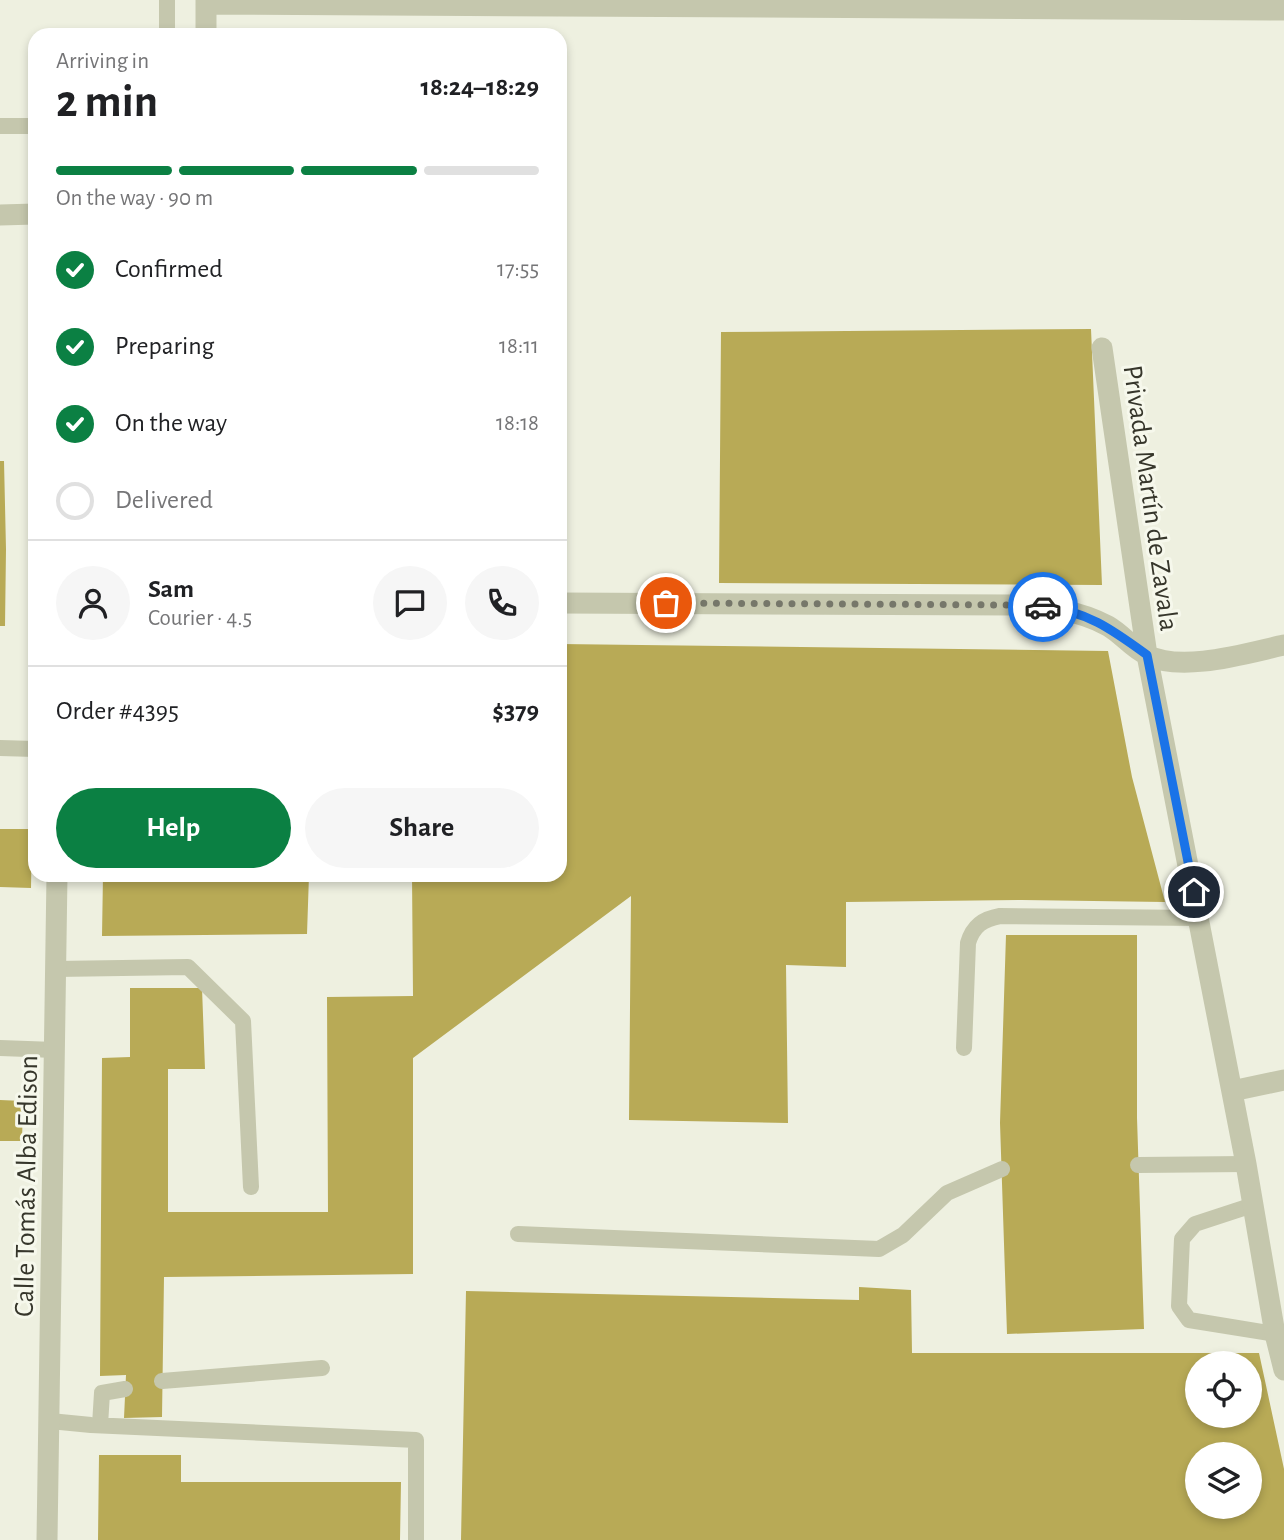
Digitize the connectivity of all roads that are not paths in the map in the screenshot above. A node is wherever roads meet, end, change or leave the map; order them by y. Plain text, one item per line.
1 (167, 0) edge
2 (206, 2) edge
3 (496, 3) edge
4 (788, 4) edge
5 (1087, 4) edge
6 (1284, 10) edge
7 (167, 28) edge
8 (206, 28) edge
9 (0, 126) edge
10 (28, 126) edge
11 (28, 214) edge
12 (0, 215) edge
13 (1102, 348) dead end
14 (567, 603) edge
15 (1284, 645) edge
16 (1147, 655) junction
17 (0, 748) edge
18 (28, 748) edge
19 (57, 882) edge
20 (1199, 918) junction
21 (56, 969) junction
22 (0, 1048) edge
23 (964, 1048) dead end
24 (55, 1050) junction
25 (1284, 1080) edge
26 (1232, 1091) junction
27 (1246, 1164) junction
28 (1138, 1165) dead end
29 (1002, 1169) dead end
30 (251, 1187) dead end
31 (1253, 1205) junction
32 (518, 1234) dead end
33 (1275, 1334) junction
34 (322, 1368) dead end
35 (1284, 1370) edge
36 (162, 1381) dead end
37 (125, 1389) dead end
38 (50, 1421) junction
39 (100, 1425) junction
40 (47, 1540) edge
41 (416, 1540) edge

1 - 7 lane
2 - 3 street
2 - 8 street
3 - 4 street
4 - 5 street
5 - 6 street
9 - 10 lane
11 - 12 street
13 - 16 street, Privada Martín de Zavala
14 - 16 street
15 - 16 street
16 - 20 street, Privada Martín de Zavala
17 - 18 lane
19 - 21 street, Calle Tomás Alba Edison
20 - 23 lane
20 - 26 street, Privada Martín de Zavala
21 - 24 street, Calle Tomás Alba Edison
21 - 30 lane
22 - 24 lane
24 - 38 street, Calle Tomás Alba Edison
25 - 26 street
26 - 27 street, Privada Martín de Zavala
27 - 28 lane
27 - 31 street, Privada Martín de Zavala
29 - 32 lane
31 - 33 street, Privada Martín de Zavala
31 - 33 lane
33 - 35 street, Privada Martín de Zavala
34 - 36 lane
37 - 39 lane
38 - 39 lane
38 - 40 street, Calle Tomás Alba Edison
39 - 41 lane

